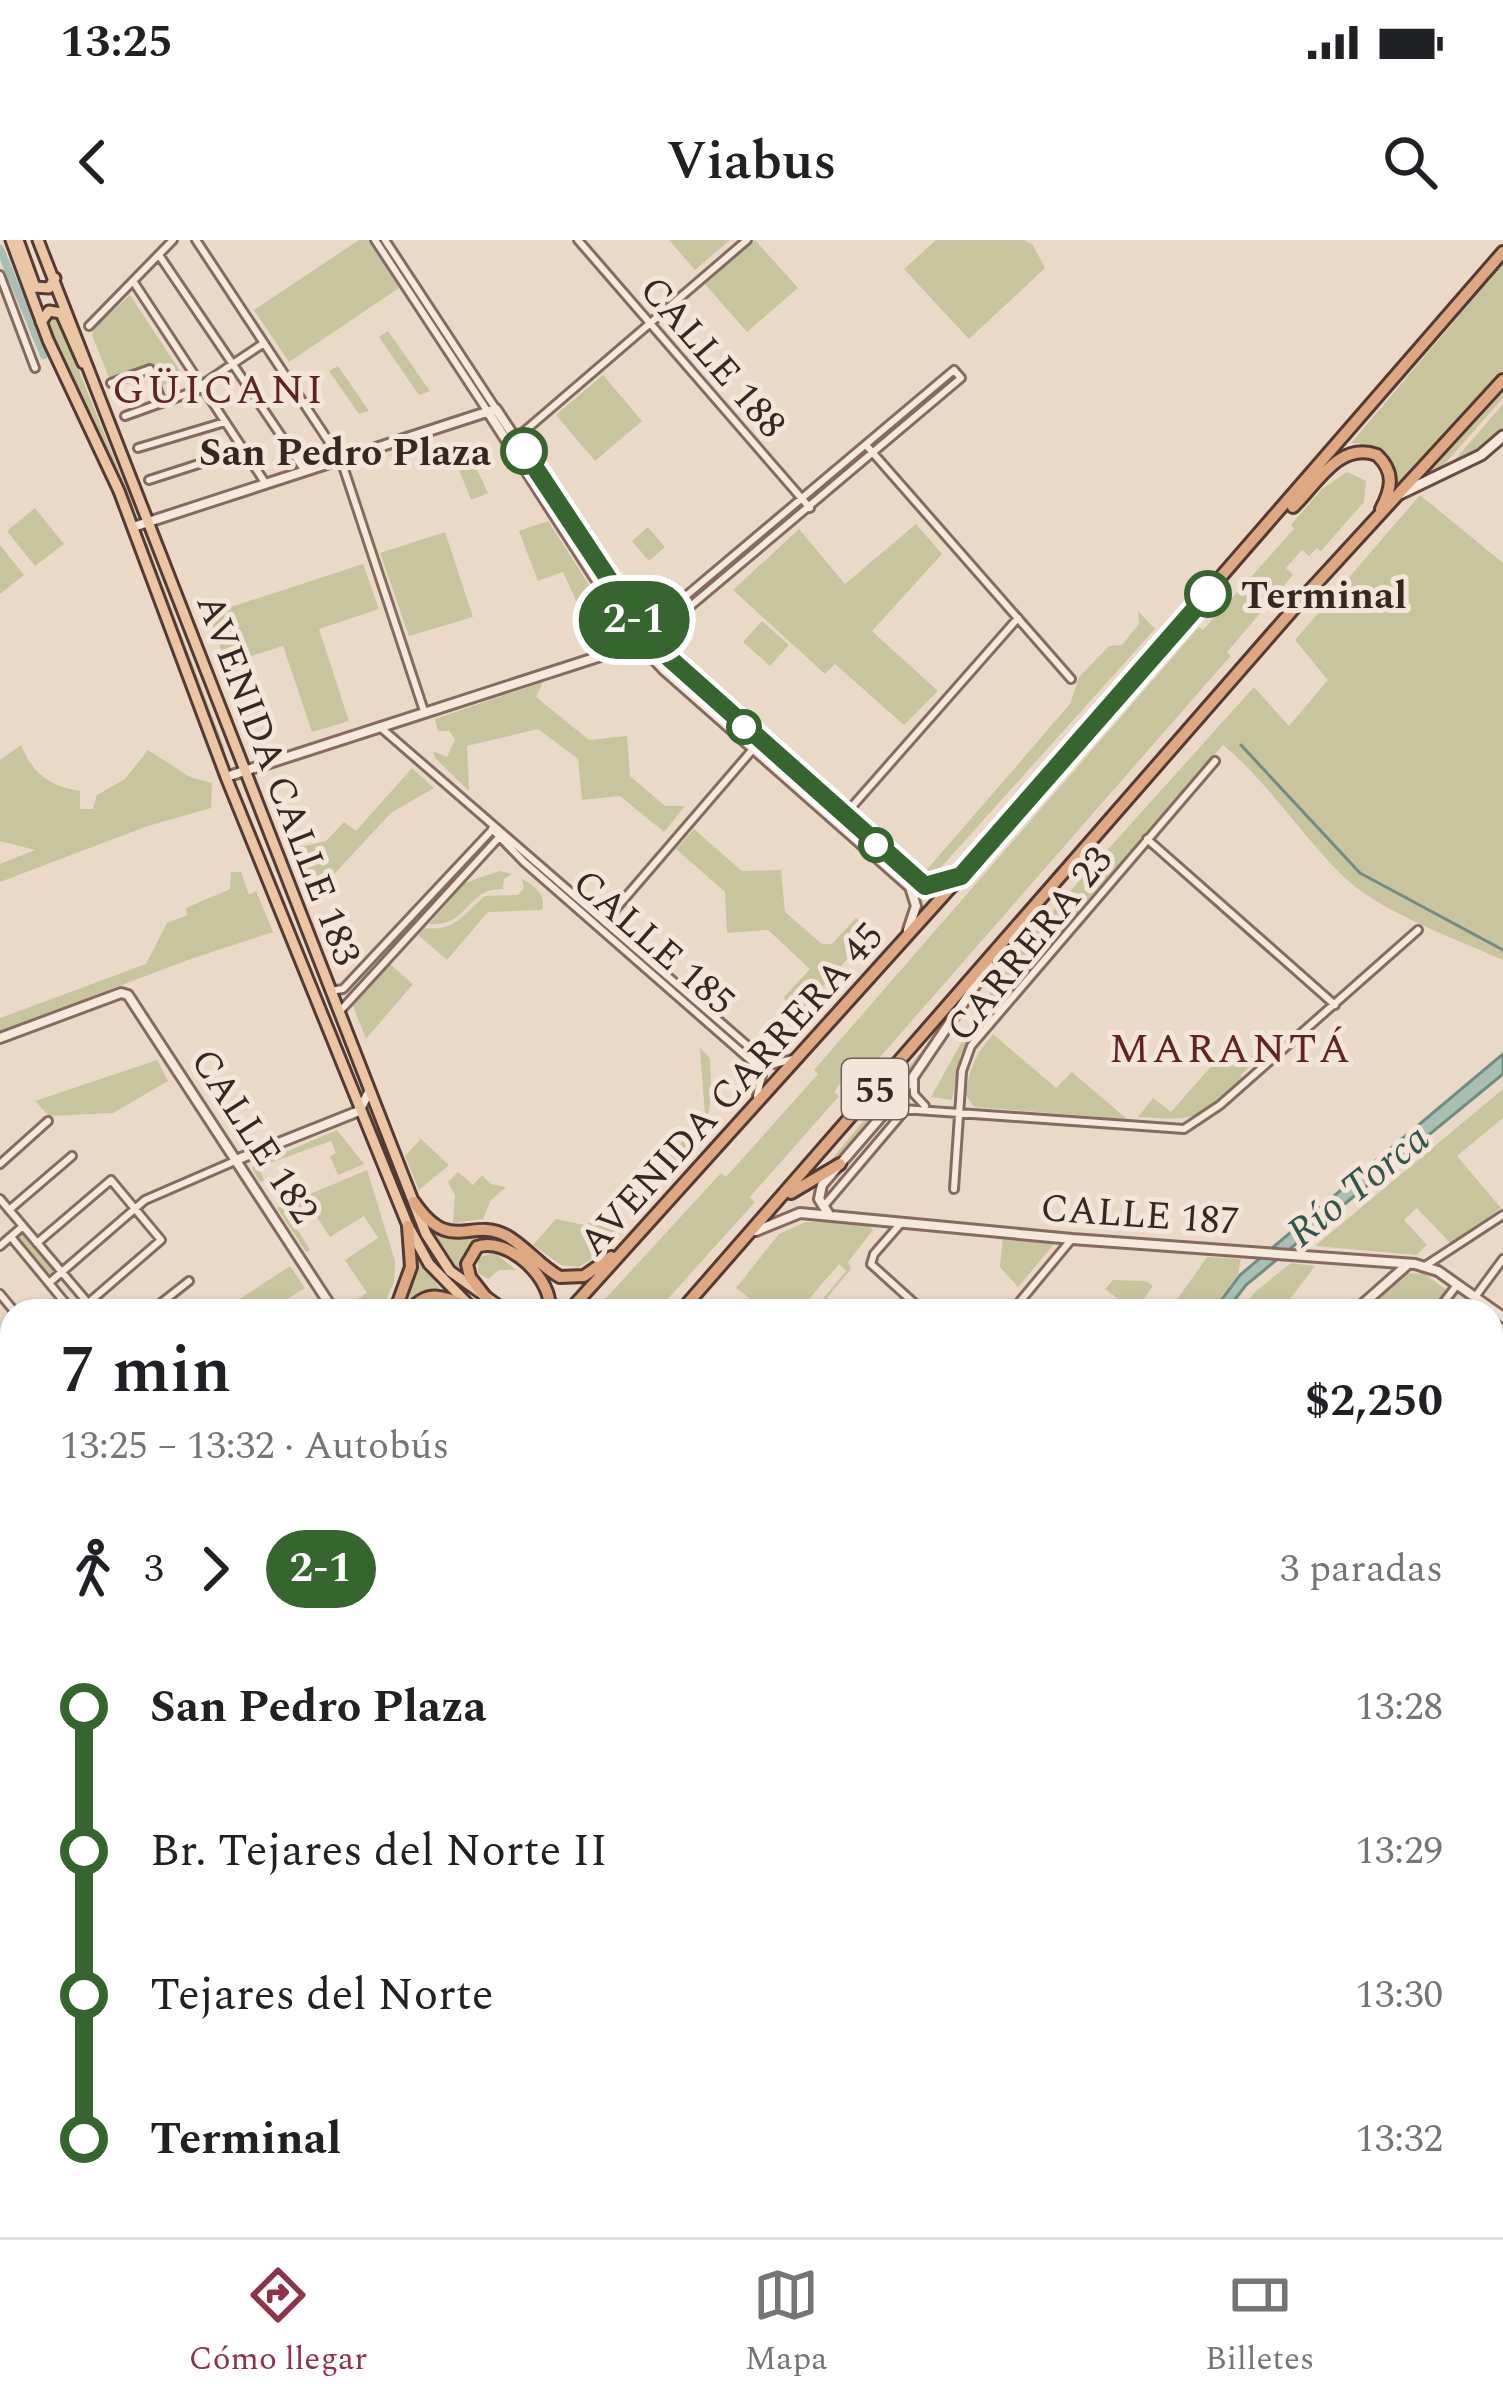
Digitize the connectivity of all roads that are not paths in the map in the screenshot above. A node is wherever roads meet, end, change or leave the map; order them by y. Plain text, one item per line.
1 (15, 240) edge
2 (38, 240) edge
3 (173, 240) edge
4 (196, 240) edge
5 (375, 240) edge
6 (385, 240) edge
7 (578, 240) edge
8 (747, 240) edge
9 (1503, 252) edge
10 (159, 255) junction
11 (0, 275) edge
12 (55, 278) junction
13 (133, 281) junction
14 (41, 322) junction
15 (650, 323) junction
16 (89, 326) dead end
17 (264, 343) junction
18 (233, 364) junction
19 (35, 368) dead end
20 (1503, 380) edge
21 (111, 383) dead end
22 (202, 387) junction
23 (98, 388) junction
24 (162, 403) junction
25 (913, 405) junction
26 (492, 410) junction
27 (920, 414) junction
28 (125, 416) dead end
29 (225, 422) junction
30 (1503, 436) edge
31 (512, 442) junction
32 (866, 445) junction
33 (138, 448) dead end
34 (243, 450) junction
35 (873, 454) junction
36 (341, 460) junction
37 (305, 472) junction
38 (149, 480) dead end
39 (266, 484) junction
40 (1400, 494) junction
41 (802, 499) junction
42 (810, 508) junction
43 (148, 522) junction
44 (1373, 522) junction
45 (133, 527) junction
46 (1257, 540) junction
47 (1018, 618) junction
48 (641, 639) junction
49 (1072, 679) dead end
50 (424, 711) junction
51 (379, 726) junction
52 (757, 745) junction
53 (1215, 760) dead end
54 (242, 771) junction
55 (226, 777) junction
56 (840, 819) junction
57 (494, 829) junction
58 (501, 836) junction
59 (1147, 839) junction
60 (460, 866) junction
61 (466, 874) junction
62 (961, 876) junction
63 (605, 921) junction
64 (1418, 930) dead end
65 (902, 941) junction
66 (1001, 944) junction
67 (330, 991) junction
68 (1335, 1005) junction
69 (339, 1013) junction
70 (0, 1038) edge
71 (802, 1055) junction
72 (914, 1077) junction
73 (369, 1089) junction
74 (889, 1108) junction
75 (907, 1108) junction
76 (928, 1108) junction
77 (359, 1111) junction
78 (960, 1111) junction
79 (748, 1115) junction
80 (48, 1121) dead end
81 (72, 1156) dead end
82 (236, 1160) junction
83 (840, 1163) junction
84 (0, 1164) edge
85 (954, 1189) dead end
86 (0, 1199) edge
87 (777, 1201) junction
88 (414, 1202) junction
89 (135, 1209) junction
90 (9, 1210) junction
91 (826, 1210) junction
92 (1503, 1215) edge
93 (878, 1219) junction
94 (902, 1222) junction
95 (22, 1226) junction
96 (408, 1226) junction
97 (749, 1234) junction
98 (11, 1237) junction
99 (638, 1237) junction
100 (1072, 1239) junction
101 (37, 1243) junction
102 (0, 1246) edge
103 (881, 1246) junction
104 (1503, 1259) edge
105 (1388, 1262) junction
106 (1408, 1264) junction
107 (1425, 1266) junction
108 (62, 1272) junction
109 (1390, 1280) junction
110 (189, 1281) dead end
111 (49, 1283) junction
112 (1457, 1285) junction
113 (1474, 1297) junction
114 (64, 1299) edge
115 (85, 1299) edge
116 (93, 1299) edge
117 (167, 1299) edge
118 (326, 1299) edge
119 (399, 1299) edge
120 (464, 1299) edge
121 (486, 1299) edge
122 (487, 1299) edge
123 (550, 1299) edge
124 (580, 1299) edge
125 (693, 1299) edge
126 (908, 1299) edge
127 (1022, 1299) edge
128 (1368, 1299) edge
129 (1447, 1299) edge
130 (1477, 1299) edge

1 - 12 main road
1 - 14 main road, AVENIDA CALLE 183
2 - 12 main road, AVENIDA CALLE 183
3 - 10 street
4 - 17 street
5 - 26 street
6 - 26 street
7 - 15 street, CALLE 188
8 - 15 street
9 - 46 highway, AVENIDA CARRERA 45 / 55
10 - 13 street
10 - 18 street
11 - 19 street
12 - 23 main road, AVENIDA CALLE 183
13 - 16 street
13 - 22 street
14 - 23 main road
14 - 45 main road, AVENIDA CALLE 183
15 - 31 street
15 - 41 street, CALLE 188
17 - 18 street
17 - 36 street
18 - 22 street
18 - 37 street
20 - 40 highway, 55
21 - 24 street
22 - 24 street
22 - 29 street
23 - 43 main road, AVENIDA CALLE 183
24 - 28 street
25 - 27 street
25 - 27 street
25 - 32 street
26 - 31 street
26 - 36 street
27 - 35 street
29 - 33 street
29 - 34 street
30 - 40 main road
31 - 48 street
32 - 35 street
32 - 41 street
34 - 38 street
34 - 39 street
35 - 42 street
35 - 47 street
36 - 37 street
36 - 50 street
37 - 39 street
39 - 43 street
40 - 44 highway, 55
41 - 42 street, CALLE 188
41 - 48 street
42 - 48 street
43 - 45 street
43 - 54 main road, AVENIDA CALLE 183
44 - 46 highway
44 - 66 highway, 55
45 - 55 main road, AVENIDA CALLE 183
46 - 62 highway, AVENIDA CARRERA 45 / 55
47 - 49 street
47 - 56 street
48 - 50 street
48 - 52 street
50 - 51 street
51 - 54 street
51 - 57 street, CALLE 185
52 - 56 street
52 - 63 street
53 - 59 street, CARRERA 23
54 - 55 street
54 - 67 main road, AVENIDA CALLE 183
55 - 77 main road, AVENIDA CALLE 183
56 - 62 street
56 - 65 street
57 - 58 street, CALLE 185
57 - 60 street
58 - 61 street
58 - 63 street, CALLE 185
58 - 79 street, CALLE 185
59 - 68 street
59 - 78 street, CARRERA 23
60 - 61 street
60 - 67 street
61 - 69 street
62 - 65 highway, AVENIDA CARRERA 45 / 55
63 - 71 street, CALLE 185
64 - 68 street
65 - 71 highway, AVENIDA CARRERA 45 / 55
66 - 72 street
66 - 87 highway, 55
67 - 69 main road, AVENIDA CALLE 183
68 - 78 street
69 - 73 main road, AVENIDA CALLE 183
70 - 82 street, CALLE 182
71 - 79 highway, AVENIDA CARRERA 45 / 55
72 - 74 street
72 - 76 street
73 - 77 street
73 - 88 main road, AVENIDA CALLE 183
74 - 75 street
74 - 83 street
75 - 76 street
75 - 91 street
76 - 78 street
77 - 82 street
77 - 96 main road, AVENIDA CALLE 183
78 - 85 street, CARRERA 23
79 - 99 highway, AVENIDA CARRERA 45 / 55
80 - 84 street
81 - 90 street
82 - 89 street
82 - 118 street, CALLE 182
83 - 87 highway
83 - 91 street
86 - 90 street
87 - 97 highway, 55
88 - 99 highway
88 - 121 main road, AVENIDA CALLE 183
89 - 101 street
89 - 108 street
89 - 116 street
90 - 95 street
91 - 93 street, CALLE 187
91 - 97 street, CALLE 187
92 - 107 street
93 - 94 street, CALLE 187
93 - 103 street
94 - 100 street, CALLE 187
94 - 103 street
95 - 98 street
95 - 101 street
96 - 119 highway
96 - 120 main road, AVENIDA CALLE 183
97 - 125 highway, 55
98 - 102 street
98 - 111 street
99 - 124 highway, AVENIDA CARRERA 45 / 55
100 - 105 street, CALLE 187
100 - 127 street
101 - 108 street
103 - 126 street
104 - 113 street
105 - 106 street, CALLE 187
105 - 109 street
106 - 107 street, CALLE 187
106 - 109 street
107 - 112 street, CALLE 187
108 - 111 street
108 - 115 street
109 - 128 street
110 - 117 street
111 - 114 street
112 - 113 street, CALLE 187
112 - 129 street
113 - 130 street, CALLE 187
122 - 123 highway

